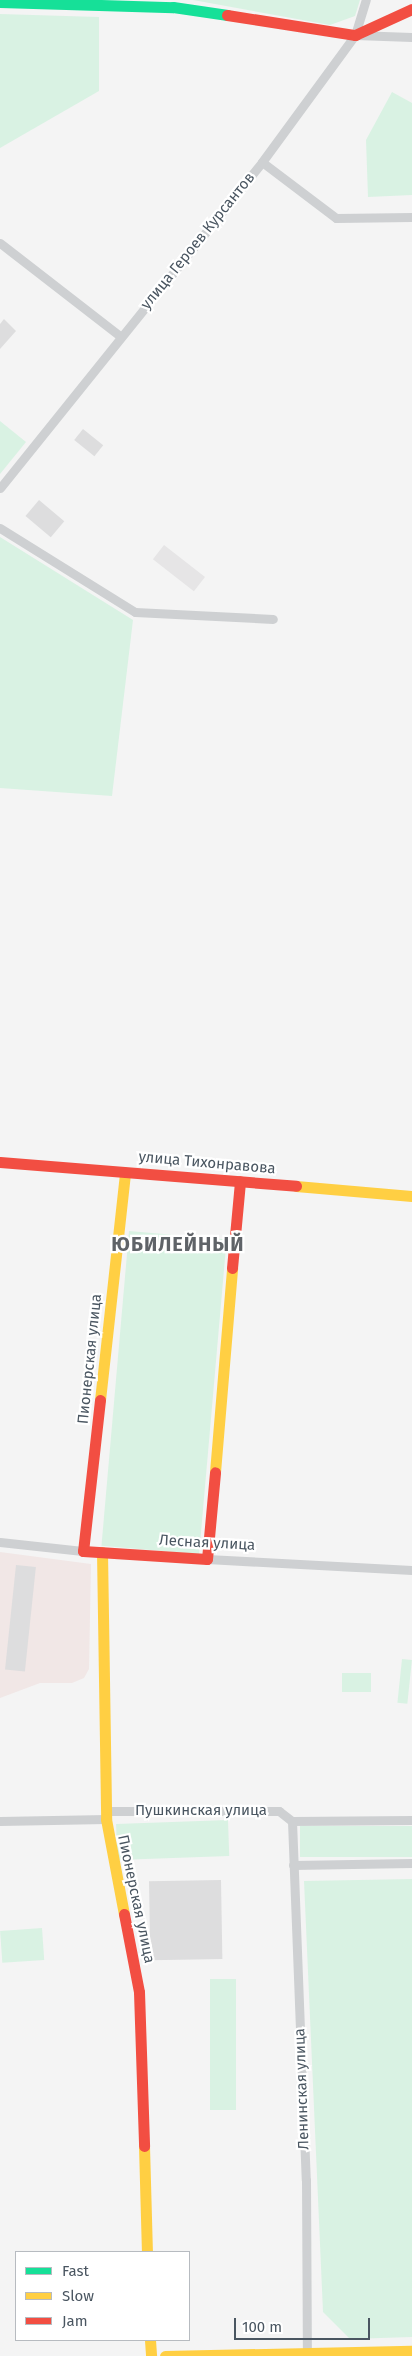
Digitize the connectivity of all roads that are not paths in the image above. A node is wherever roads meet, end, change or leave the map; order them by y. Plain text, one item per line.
1 (366, 0) edge
2 (0, 2) edge
3 (72, 2) edge
4 (412, 9) edge
5 (355, 35) junction
6 (412, 38) edge
7 (262, 162) junction
8 (412, 217) edge
9 (0, 243) edge
10 (121, 338) junction
11 (0, 488) edge
12 (0, 528) edge
13 (274, 619) dead end
14 (0, 1162) edge
15 (124, 1172) junction
16 (240, 1181) junction
17 (412, 1196) edge
18 (0, 1542) edge
19 (83, 1550) junction
20 (102, 1552) junction
21 (207, 1559) junction
22 (412, 1570) edge
23 (106, 1815) junction
24 (412, 1820) edge
25 (0, 1821) edge
26 (292, 1821) junction
27 (412, 1863) edge
28 (293, 1865) junction
29 (147, 2251) edge
30 (150, 2341) edge
31 (412, 2351) edge
32 (307, 2355) edge
33 (151, 2356) edge
34 (165, 2356) edge

1 - 5 street, улица Героев Курсантов
2 - 3 street
3 - 5 street
4 - 5 street
5 - 6 street
5 - 7 street, улица Героев Курсантов
7 - 8 street
7 - 10 street, улица Героев Курсантов
9 - 10 street
10 - 11 street, улица Героев Курсантов
12 - 13 street
14 - 15 street, улица Тихонравова
15 - 16 street, улица Тихонравова
15 - 19 street, Пионерская улица
16 - 17 street, улица Тихонравова
16 - 21 street
18 - 19 street, Лесная улица
19 - 20 street, Лесная улица
20 - 21 street, Лесная улица
20 - 23 street, Пионерская улица
21 - 22 street, Лесная улица
23 - 25 street, Пушкинская улица
23 - 26 street, Пушкинская улица
23 - 29 street, Пионерская улица
24 - 26 street, Пушкинская улица
26 - 28 street, Ленинская улица
27 - 28 street
28 - 32 street, Ленинская улица
30 - 33 street
31 - 32 street
32 - 34 street

